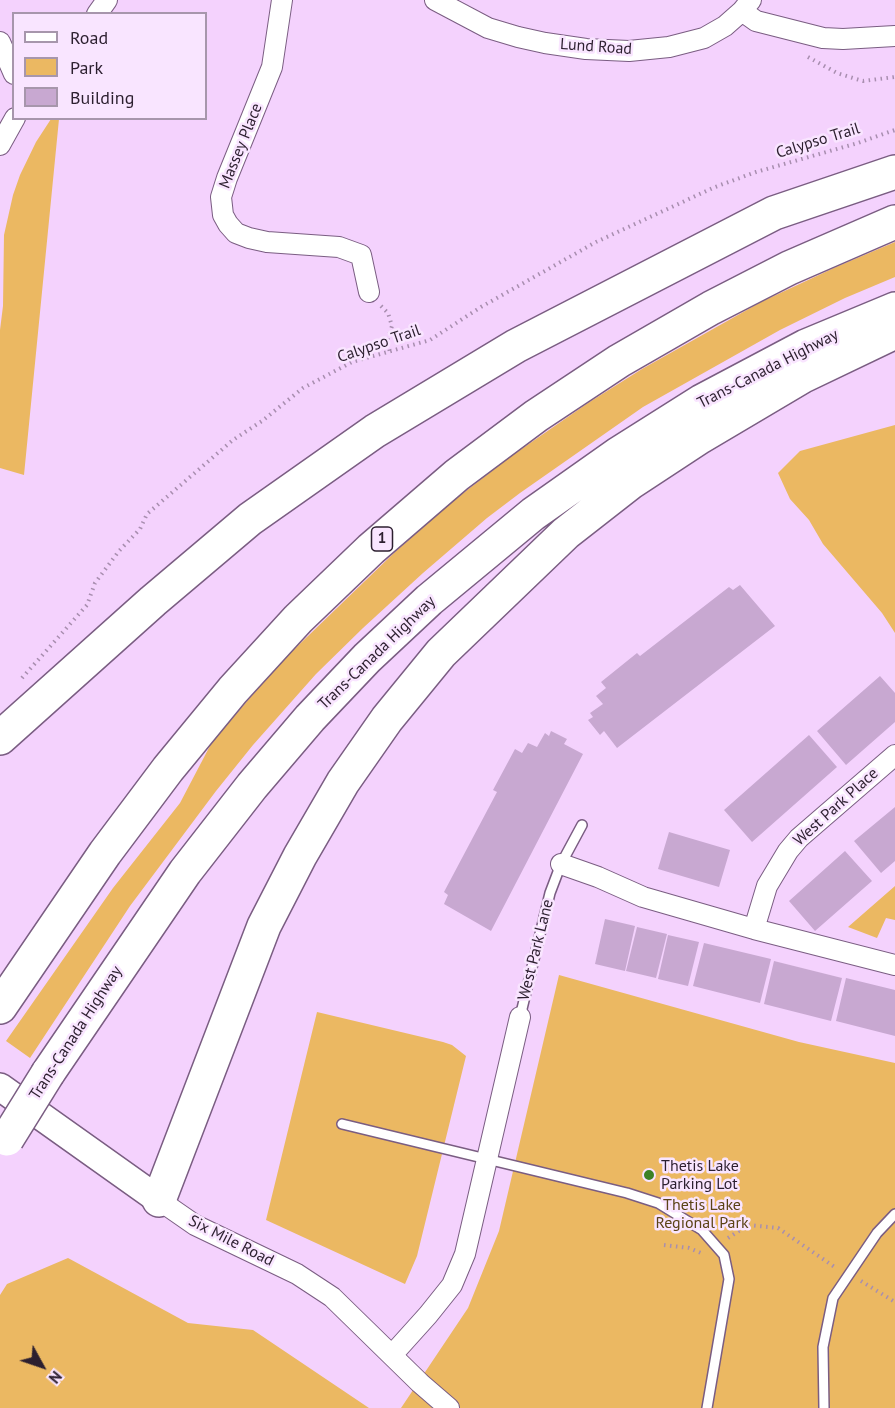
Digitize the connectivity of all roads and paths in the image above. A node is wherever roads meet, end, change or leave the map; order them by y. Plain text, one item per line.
1 (282, 0) edge
2 (435, 0) edge
3 (747, 6) edge
4 (794, 32) junction
5 (895, 36) edge
6 (0, 42) edge
7 (12, 69) edge
8 (895, 78) edge
9 (14, 120) edge
10 (895, 130) edge
11 (0, 145) edge
12 (895, 172) edge
13 (895, 222) edge
14 (369, 292) joint
15 (895, 309) edge
16 (895, 332) edge
17 (390, 352) junction
18 (17, 684) dead end
19 (0, 738) edge
20 (895, 755) edge
21 (582, 825) dead end
22 (561, 864) junction
23 (754, 928) junction
24 (895, 964) edge
25 (0, 1007) edge
26 (520, 1017) joint
27 (0, 1087) edge
28 (342, 1124) dead end
29 (4, 1145) edge
30 (486, 1160) junction
31 (159, 1200) junction
32 (895, 1214) edge
33 (664, 1245) dead end
34 (716, 1245) junction
35 (848, 1273) junction
36 (895, 1302) edge
37 (392, 1355) junction
38 (449, 1408) edge
39 (707, 1408) edge
40 (824, 1408) edge

1 - 14 street, Massey Place
2 - 3 street, Lund Road
3 - 4 street
4 - 5 street
4 - 8 path
6 - 7 street
9 - 11 street
10 - 17 path, Calypso Trail
12 - 19 highway
13 - 25 highway, 1
14 - 17 path
15 - 29 highway, Trans-Canada Highway, bridge
16 - 31 highway
17 - 18 path, Calypso Trail
20 - 23 street, West Park Place
21 - 22 lane, West Park Lane
22 - 23 street
22 - 26 lane, West Park Lane
23 - 24 street
26 - 30 street, West Park Lane
27 - 31 main road, Six Mile Road
28 - 30 lane
30 - 34 lane
30 - 37 street, West Park Lane
31 - 37 street, Six Mile Road
32 - 35 lane
33 - 34 path
34 - 35 path
34 - 39 lane
35 - 36 path
35 - 40 lane
37 - 38 street, Six Mile Road

